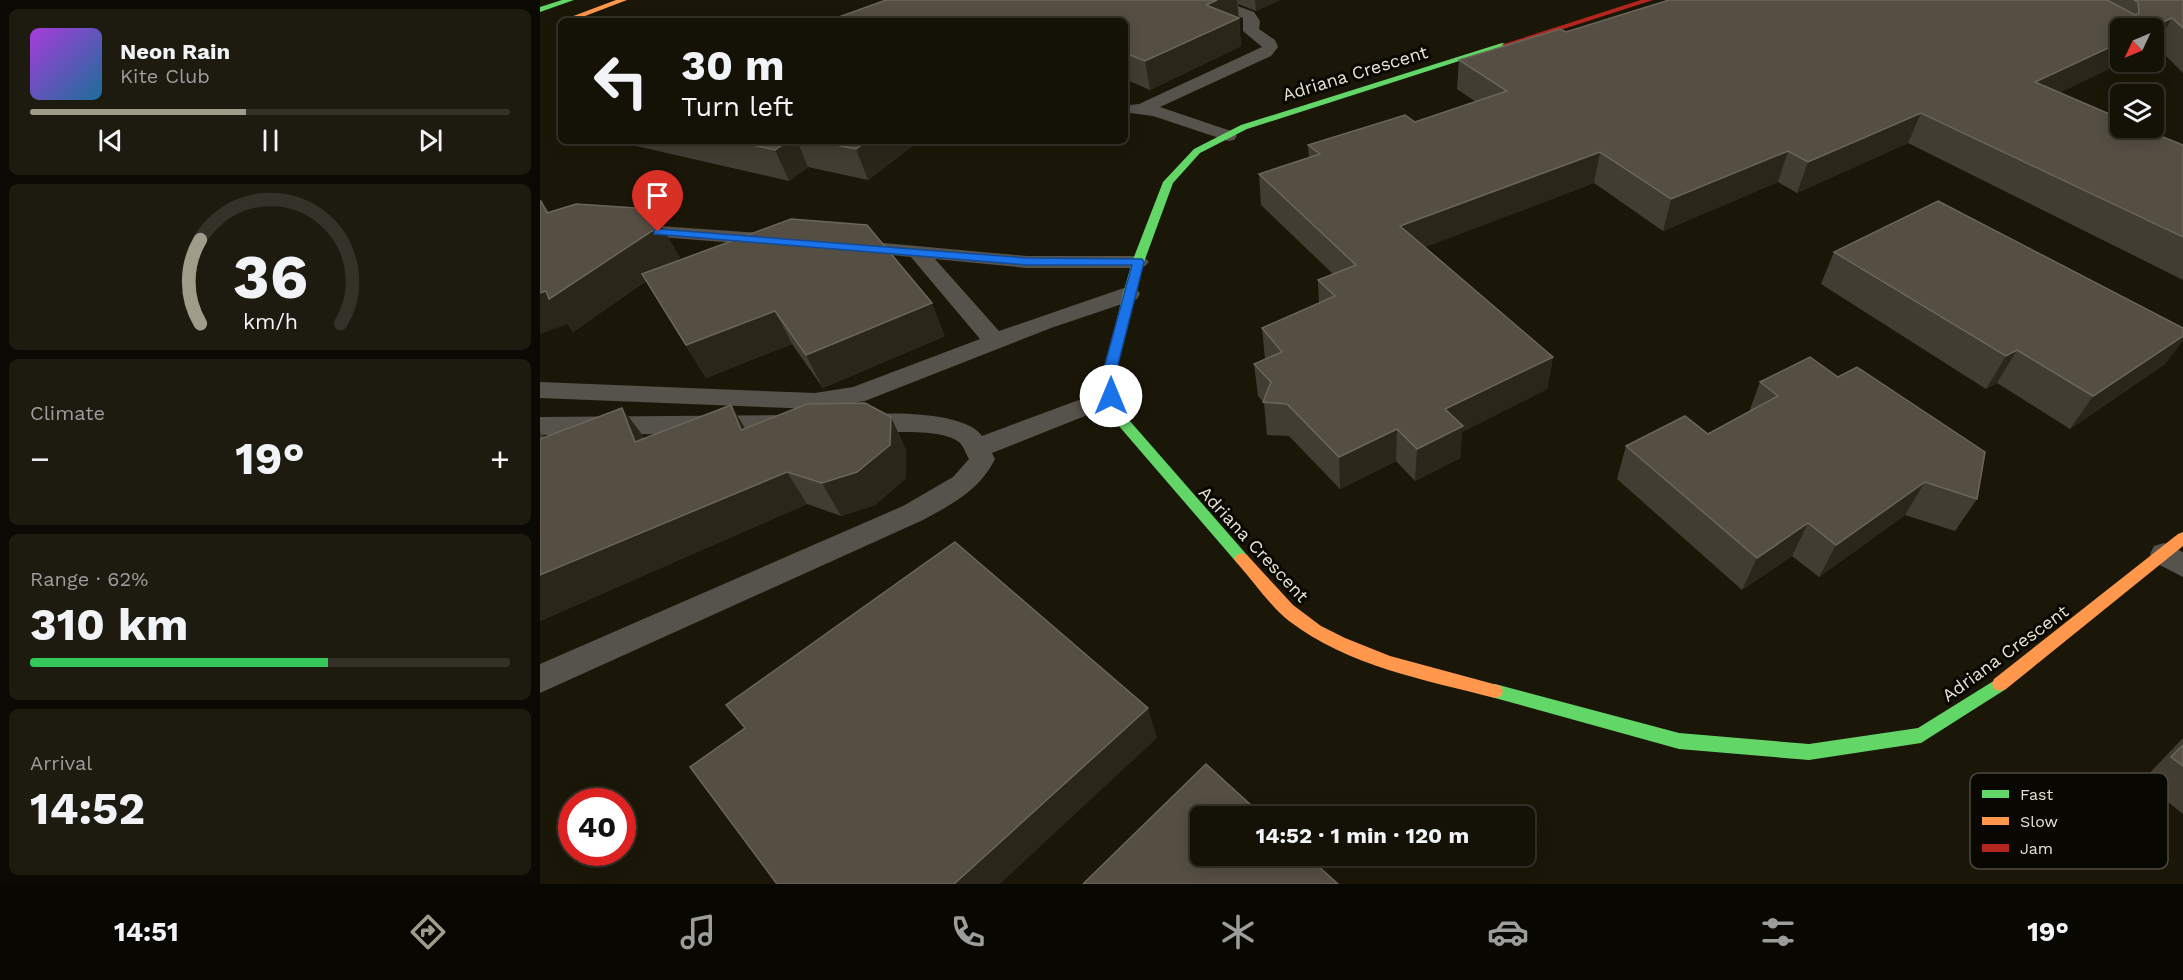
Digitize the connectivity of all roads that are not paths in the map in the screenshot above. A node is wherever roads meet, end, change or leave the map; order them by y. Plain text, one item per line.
1 (570, 0) edge
2 (623, 0) edge
3 (1207, 0) edge
4 (1648, 0) edge
5 (540, 10) edge
6 (573, 18) edge
7 (1132, 109) edge
8 (1228, 136) junction
9 (611, 228) edge
10 (788, 242) edge
11 (835, 245) edge
12 (917, 251) junction
13 (1138, 262) junction
14 (1130, 294) junction
15 (996, 342) junction
16 (540, 390) edge
17 (1111, 396) junction
18 (540, 426) edge
19 (976, 449) junction
20 (2177, 553) edge
21 (540, 679) edge

1 - 5 main road
2 - 6 main road
3 - 7 lane
4 - 8 main road, Adriana Crescent
7 - 8 lane
8 - 13 main road, Adriana Crescent
9 - 10 lane
11 - 12 lane
12 - 13 lane
12 - 15 lane
13 - 14 main road, Adriana Crescent
14 - 15 lane
14 - 17 main road, Adriana Crescent
15 - 16 lane
17 - 19 lane
17 - 20 main road, Adriana Crescent
18 - 19 lane
19 - 21 lane

